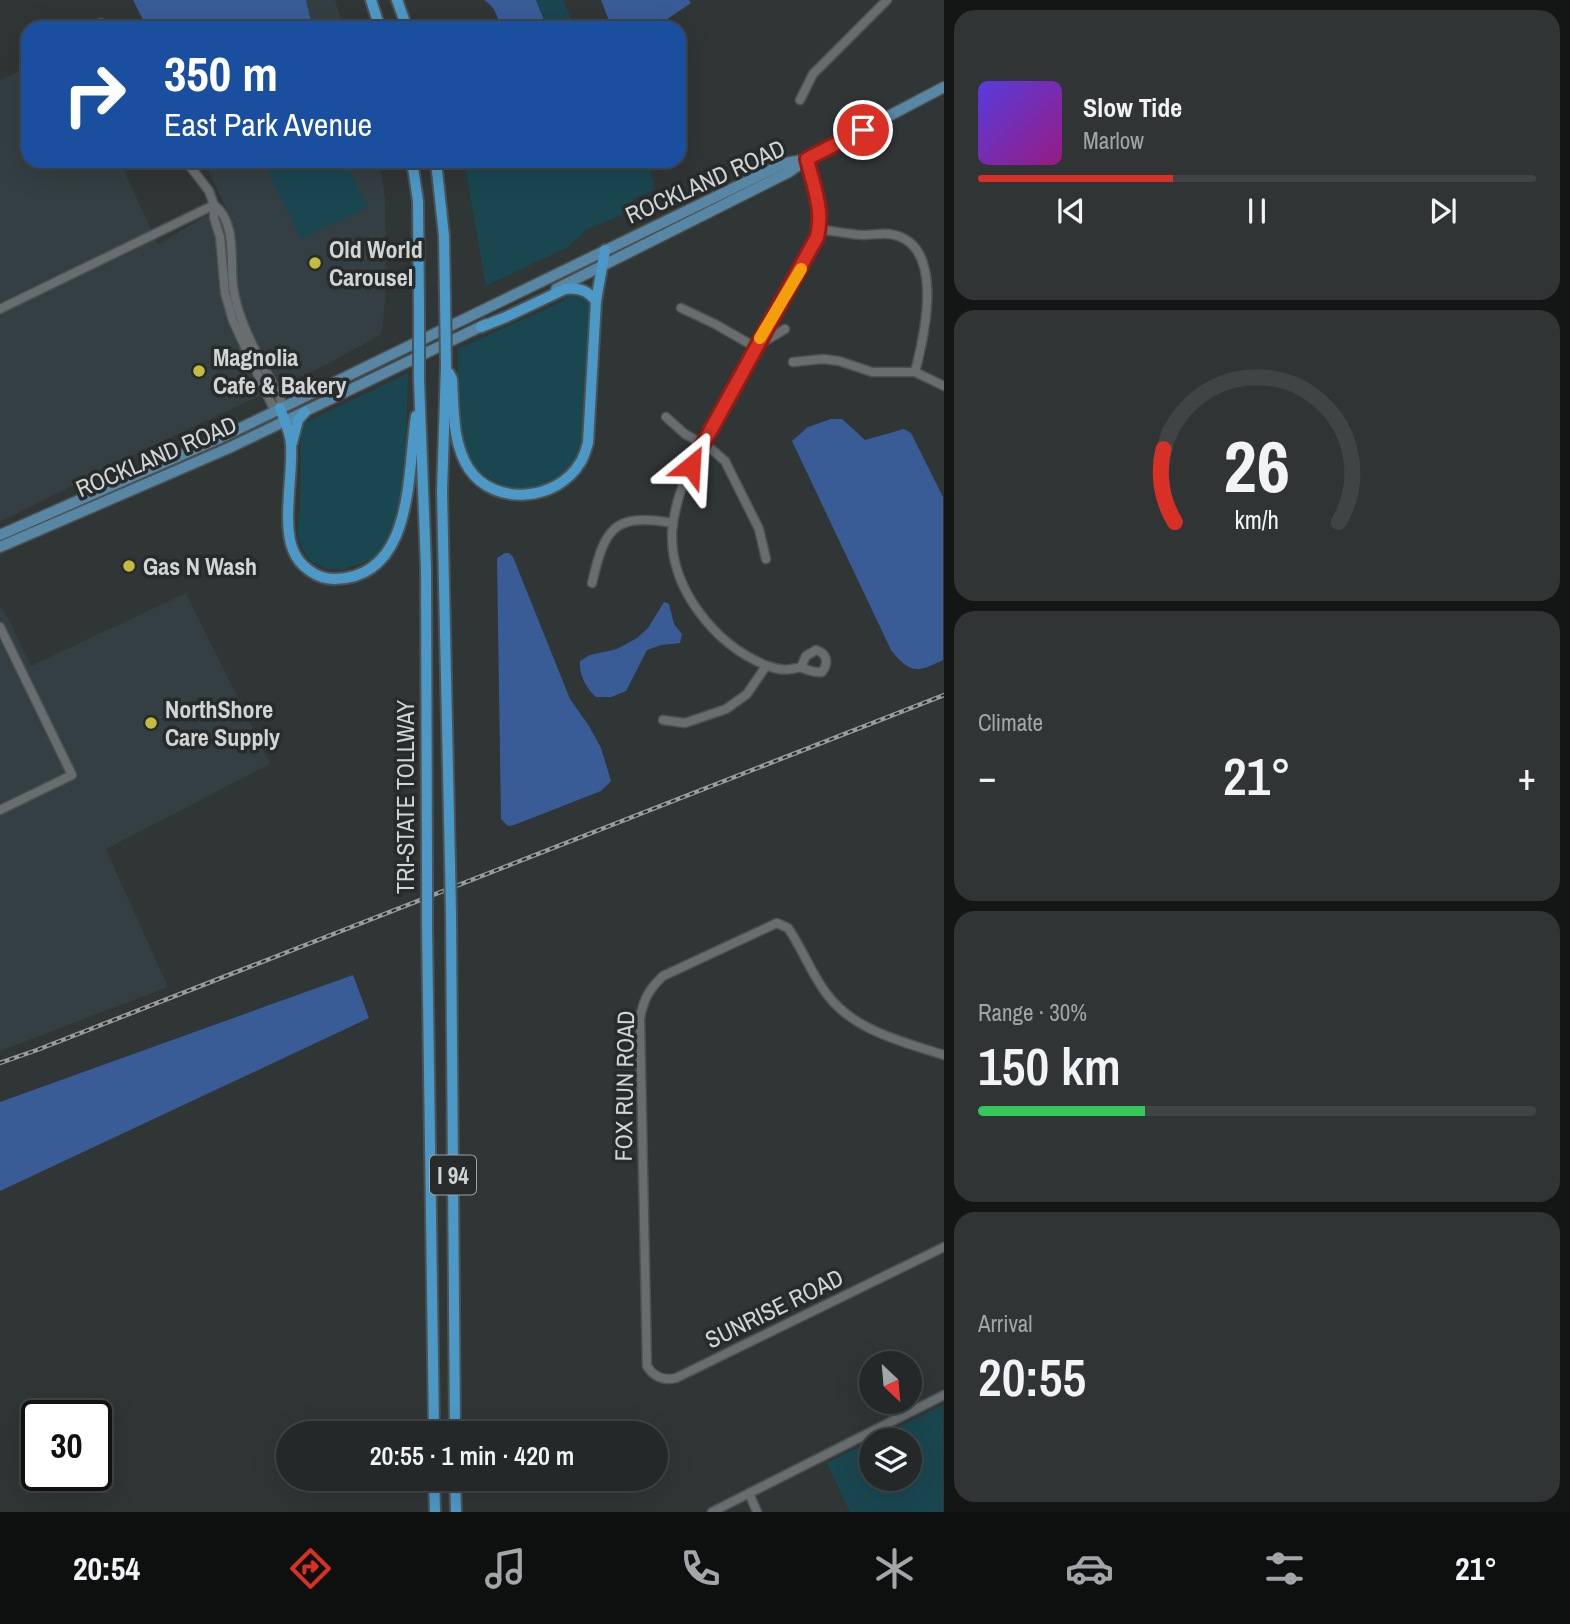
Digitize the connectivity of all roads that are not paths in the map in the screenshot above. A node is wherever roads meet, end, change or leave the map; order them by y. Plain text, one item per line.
1 (371, 0) edge
2 (397, 0) edge
3 (887, 0) edge
4 (378, 21) edge
5 (404, 21) edge
6 (943, 86) edge
7 (800, 100) dead end
8 (807, 159) junction
9 (191, 168) edge
10 (413, 168) edge
11 (437, 168) edge
12 (214, 205) junction
13 (819, 229) junction
14 (605, 250) junction
15 (930, 257) dead end
16 (602, 266) junction
17 (937, 286) dead end
18 (596, 301) junction
19 (681, 308) dead end
20 (0, 310) edge
21 (481, 327) junction
22 (785, 330) dead end
23 (755, 347) junction
24 (793, 362) dead end
25 (446, 367) junction
26 (915, 372) junction
27 (419, 386) junction
28 (943, 386) edge
29 (280, 408) junction
30 (305, 411) junction
31 (666, 416) dead end
32 (285, 421) junction
33 (701, 444) junction
34 (291, 446) junction
35 (673, 523) junction
36 (0, 535) edge
37 (0, 547) edge
38 (766, 559) dead end
39 (592, 583) dead end
40 (0, 627) edge
41 (766, 666) junction
42 (801, 667) dead end
43 (663, 720) dead end
44 (0, 810) edge
45 (943, 1055) edge
46 (943, 1247) edge
47 (645, 1341) joint
48 (943, 1395) edge
49 (434, 1421) edge
50 (455, 1421) edge
51 (434, 1491) edge
52 (455, 1491) edge
53 (749, 1493) junction
54 (435, 1512) edge
55 (456, 1512) edge
56 (712, 1512) edge
57 (757, 1512) edge

1 - 4 highway
2 - 5 highway
3 - 7 street
6 - 8 main road
8 - 13 street
8 - 14 main road, ROCKLAND ROAD
8 - 16 main road, ROCKLAND ROAD
9 - 12 street
10 - 27 highway, TRI-STATE TOLLWAY / I 94, bridge
11 - 25 highway, TRI-STATE TOLLWAY / I 94, bridge
12 - 20 street
12 - 29 street
13 - 15 street
13 - 23 street
14 - 16 highway
14 - 29 main road, ROCKLAND ROAD
16 - 18 highway
16 - 21 main road, ROCKLAND ROAD
17 - 26 street
18 - 21 highway
18 - 25 highway
19 - 23 street
21 - 30 main road, ROCKLAND ROAD
22 - 23 street
23 - 33 street
24 - 26 street
25 - 50 highway, TRI-STATE TOLLWAY / I 94, bridge
26 - 28 street
27 - 34 highway
27 - 49 highway, TRI-STATE TOLLWAY / I 94, bridge
29 - 32 highway
29 - 36 main road, ROCKLAND ROAD
30 - 32 main road, ROCKLAND ROAD
30 - 34 highway
31 - 33 street
32 - 34 highway
32 - 37 main road, ROCKLAND ROAD
33 - 35 street
33 - 38 street
35 - 39 street
35 - 41 street
40 - 44 street
41 - 42 street
41 - 43 street
45 - 47 street, FOX RUN ROAD
46 - 47 street, SUNRISE ROAD
48 - 53 street
51 - 54 highway
52 - 55 highway
53 - 56 street
53 - 57 street

